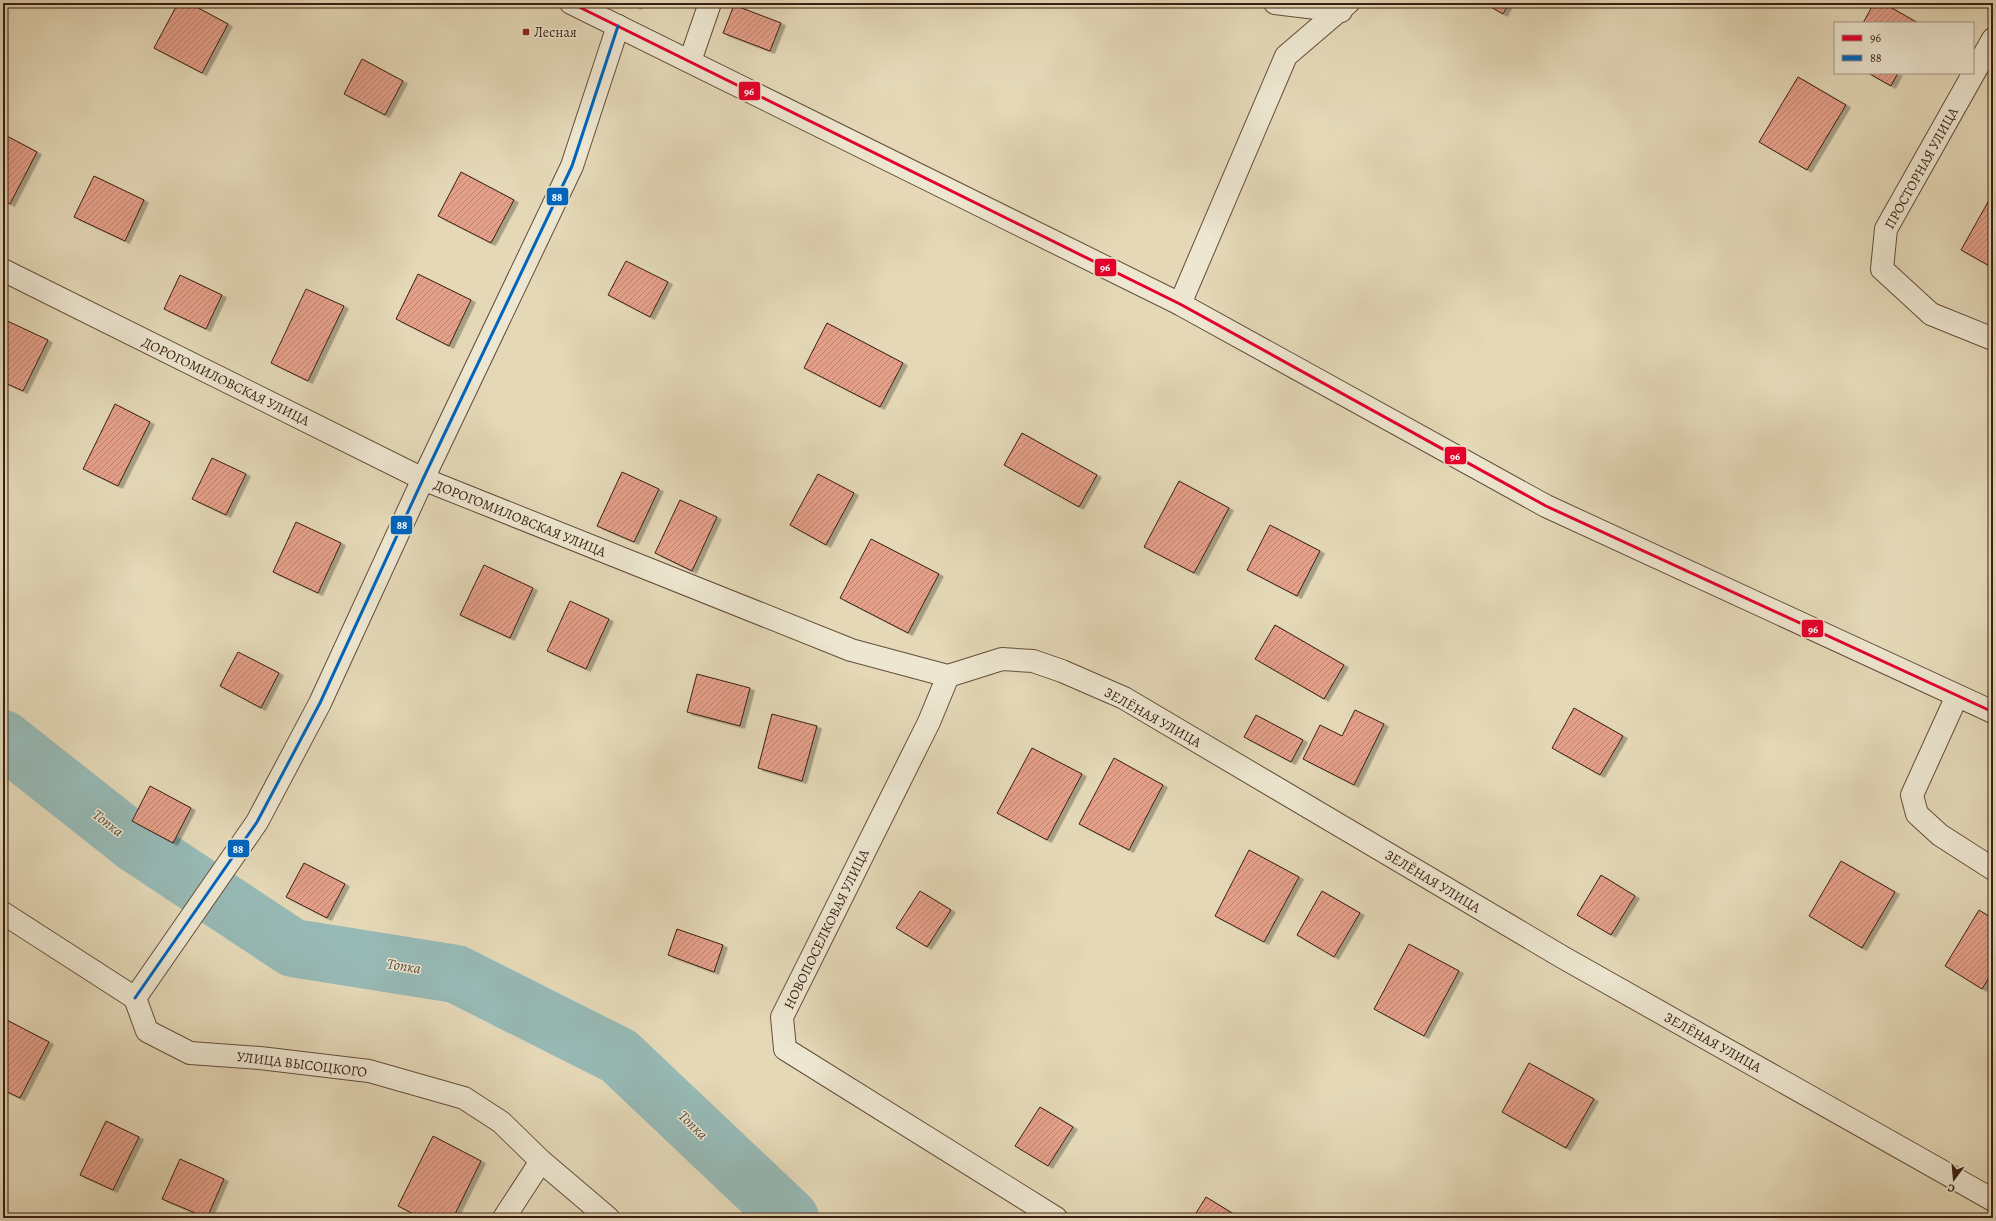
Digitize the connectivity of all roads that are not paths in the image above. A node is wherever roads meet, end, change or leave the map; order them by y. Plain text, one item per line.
1 (571, 3) edge
2 (710, 3) edge
3 (1275, 3) edge
4 (1345, 7) edge
5 (618, 26) junction
6 (1993, 39) edge
7 (690, 61) junction
8 (1974, 73) edge
9 (1973, 74) edge
10 (3, 270) edge
11 (1180, 304) junction
12 (1993, 339) edge
13 (423, 479) junction
14 (948, 676) junction
15 (1957, 696) junction
16 (1993, 712) edge
17 (1993, 869) edge
18 (3, 913) edge
19 (135, 998) junction
20 (541, 1161) junction
21 (1993, 1200) edge
22 (504, 1218) edge
23 (608, 1218) edge
24 (1056, 1218) edge

1 - 5 street
2 - 7 street
3 - 4 street
4 - 11 street
5 - 7 street
5 - 13 street
6 - 8 street, ПРОСТОРНАЯ УЛИЦА
7 - 11 street
9 - 12 street, ПРОСТОРНАЯ УЛИЦА
10 - 13 street, ДОРОГОМИЛОВСКАЯ УЛИЦА
11 - 15 street
13 - 14 street, ДОРОГОМИЛОВСКАЯ УЛИЦА
13 - 19 street
14 - 21 street, ЗЕЛЁНАЯ УЛИЦА
14 - 24 street, НОВОПОСЕЛКОВАЯ УЛИЦА
15 - 16 street
15 - 17 street
18 - 19 street
19 - 20 street, УЛИЦА ВЫСОЦКОГО
20 - 22 street
20 - 23 street, УЛИЦА ВЫСОЦКОГО

